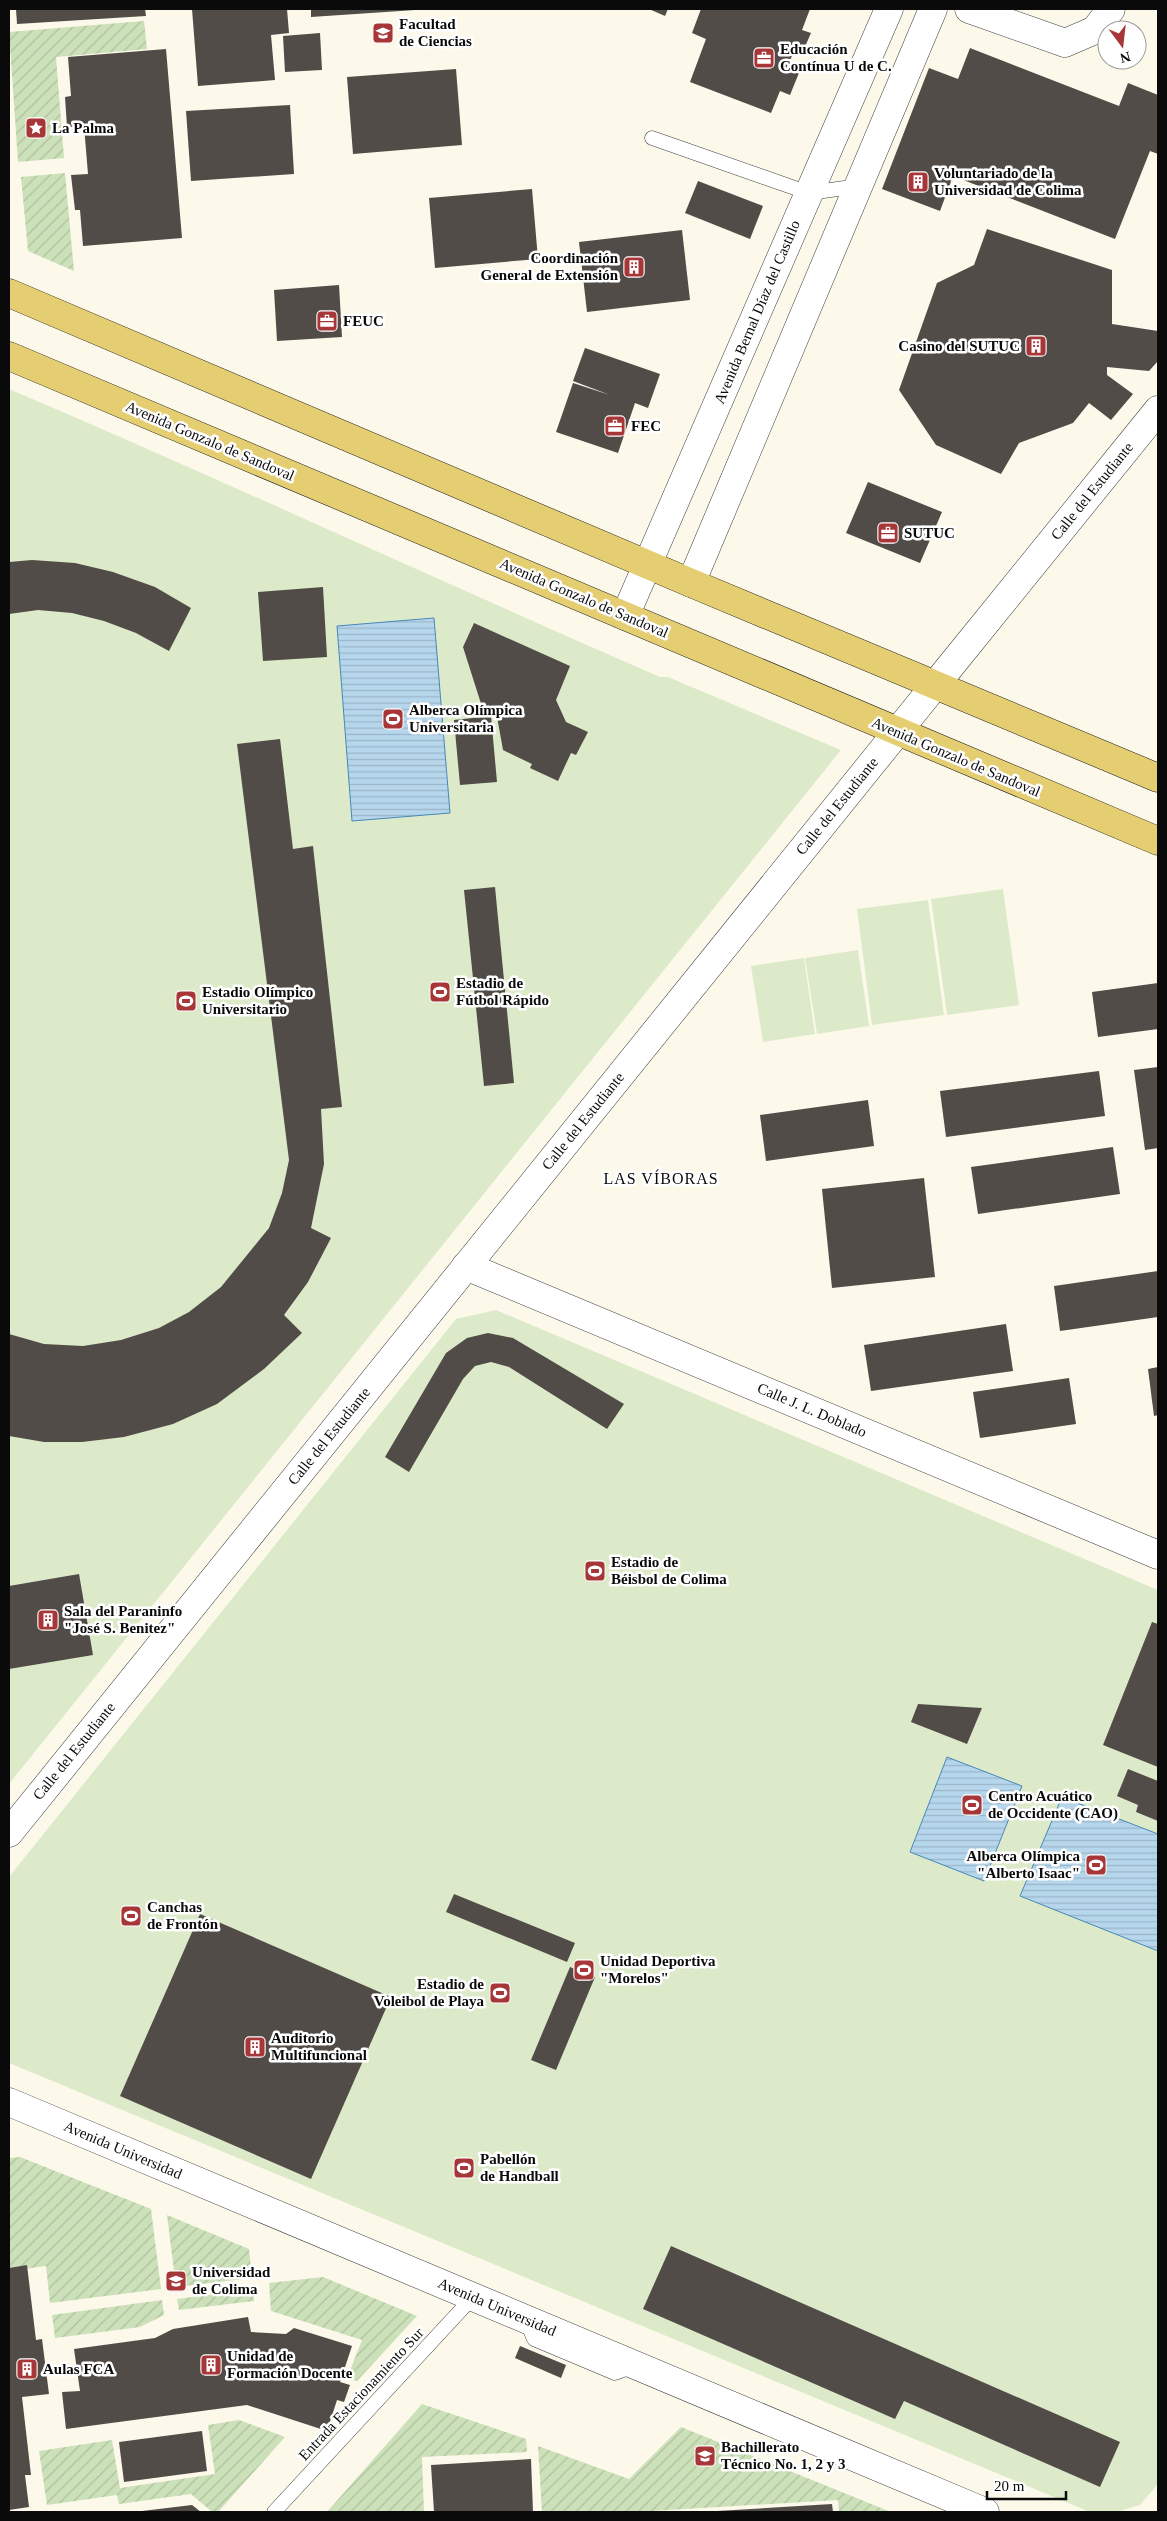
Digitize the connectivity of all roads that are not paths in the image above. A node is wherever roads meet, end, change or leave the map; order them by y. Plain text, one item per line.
1 (889, 9) edge
2 (933, 9) edge
3 (970, 9) edge
4 (1111, 9) edge
5 (652, 138) dead end
6 (859, 186) junction
7 (809, 193) junction
8 (9, 293) edge
9 (9, 356) edge
10 (1158, 410) edge
11 (648, 562) junction
12 (691, 583) junction
13 (625, 616) junction
14 (936, 684) junction
15 (897, 732) junction
16 (1158, 778) edge
17 (1158, 841) edge
18 (466, 1266) junction
19 (1158, 1555) edge
20 (9, 1833) edge
21 (9, 2102) edge
22 (473, 2297) junction
23 (274, 2512) edge
24 (985, 2512) edge

1 - 7 street, Avenida Bernal Díaz del Castillo
2 - 6 street
3 - 4 street
5 - 7 lane
6 - 7 lane
6 - 12 street
7 - 11 street, Avenida Bernal Díaz del Castillo
8 - 11 main road
9 - 13 main road, Avenida Gonzalo de Sandoval
10 - 14 street, Calle del Estudiante
11 - 12 main road
11 - 13 street, Avenida Bernal Díaz del Castillo
12 - 14 main road
13 - 15 main road, Avenida Gonzalo de Sandoval
14 - 15 street, Calle del Estudiante
14 - 16 main road
15 - 17 main road, Avenida Gonzalo de Sandoval
15 - 18 street, Calle del Estudiante
18 - 19 street, Calle J. L. Doblado
18 - 20 street, Calle del Estudiante
21 - 22 street, Avenida Universidad
22 - 23 lane, Entrada Estacionamiento Sur
22 - 24 street, Avenida Universidad

